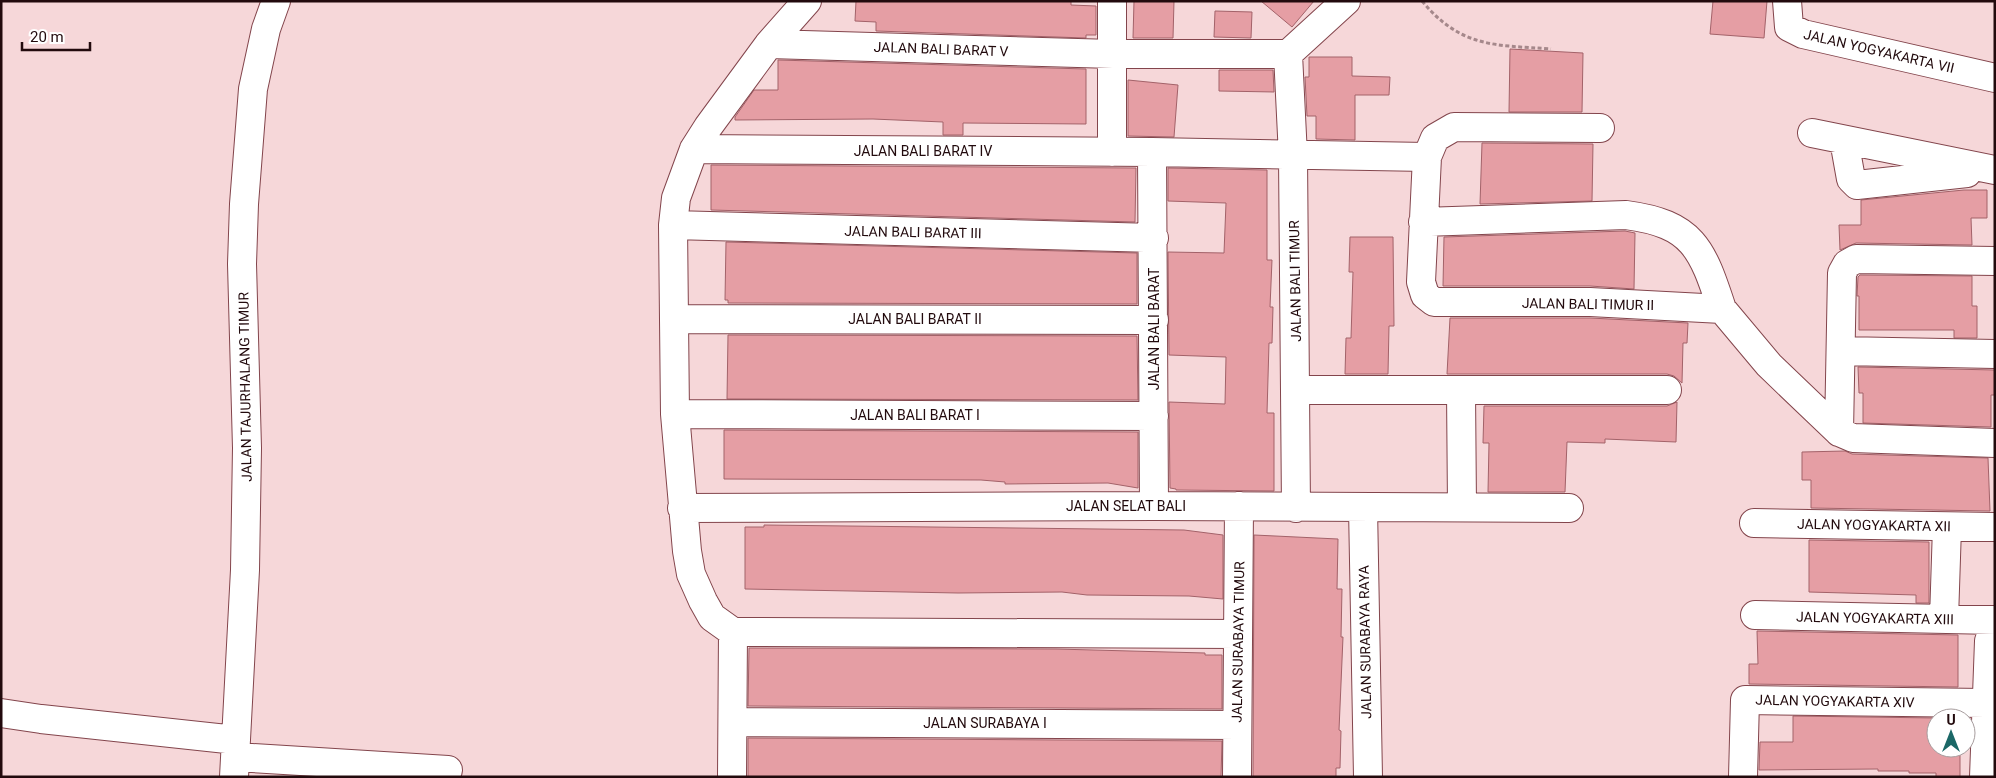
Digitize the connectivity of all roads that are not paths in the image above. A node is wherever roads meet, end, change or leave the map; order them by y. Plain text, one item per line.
1 (276, 1) edge
2 (807, 1) edge
3 (1112, 1) edge
4 (1346, 1) edge
5 (1787, 1) edge
6 (769, 44) junction
7 (1113, 54) junction
8 (1288, 54) junction
9 (1995, 78) edge
10 (1600, 128) dead end
11 (1812, 133) dead end
12 (1844, 140) junction
13 (694, 149) junction
14 (1112, 152) junction
15 (1152, 152) junction
16 (1293, 156) junction
17 (1427, 157) junction
18 (1994, 170) edge
19 (1424, 222) junction
20 (672, 226) junction
21 (1154, 238) junction
22 (1995, 260) edge
23 (1722, 309) junction
24 (675, 319) junction
25 (1154, 320) junction
26 (1840, 351) junction
27 (1995, 354) edge
28 (1296, 390) junction
29 (1667, 390) dead end
30 (1461, 391) junction
31 (676, 414) junction
32 (1154, 416) junction
33 (1839, 432) junction
34 (1995, 443) edge
35 (1154, 506) junction
36 (1239, 506) junction
37 (1363, 507) junction
38 (1462, 507) junction
39 (682, 508) junction
40 (1296, 508) junction
41 (1569, 508) dead end
42 (1754, 523) dead end
43 (1946, 526) junction
44 (1995, 527) edge
45 (1755, 615) dead end
46 (1944, 619) junction
47 (1995, 620) edge
48 (1995, 625) edge
49 (734, 632) junction
50 (1238, 634) junction
51 (1985, 703) junction
52 (1, 713) edge
53 (733, 722) junction
54 (1237, 725) junction
55 (235, 758) edge
56 (448, 770) dead end
57 (732, 777) edge
58 (1237, 777) edge
59 (1368, 777) edge
60 (1743, 777) edge
61 (1984, 777) edge

1 - 55 street, JALAN TAJURHALANG TIMUR
2 - 6 street
3 - 7 street
4 - 8 street
5 - 9 street, JALAN YOGYAKARTA VII
6 - 7 street, JALAN BALI BARAT V
6 - 13 street
7 - 8 street, JALAN BALI BARAT V
7 - 14 street
8 - 16 street, JALAN BALI TIMUR
10 - 17 street
11 - 12 street
12 - 18 street
12 - 18 street
13 - 14 street, JALAN BALI BARAT IV
13 - 20 street
14 - 15 street, JALAN BALI BARAT IV
15 - 16 street, JALAN BALI BARAT IV
15 - 21 street, JALAN BALI BARAT
16 - 17 street, JALAN BALI BARAT IV
16 - 28 street, JALAN BALI TIMUR
17 - 19 street, JALAN BALI TIMUR II
19 - 23 street
19 - 23 street, JALAN BALI TIMUR II
20 - 21 street, JALAN BALI BARAT III
20 - 24 street
21 - 25 street, JALAN BALI BARAT
22 - 26 street
23 - 33 street
24 - 25 street, JALAN BALI BARAT II
24 - 31 street
25 - 32 street, JALAN BALI BARAT
26 - 27 street
26 - 33 street
28 - 30 street
28 - 40 street, JALAN BALI TIMUR
29 - 30 street
30 - 38 street
31 - 32 street, JALAN BALI BARAT I
31 - 39 street
32 - 35 street, JALAN BALI BARAT
33 - 34 street
35 - 36 street, JALAN SELAT BALI
35 - 39 street, JALAN SELAT BALI
36 - 40 street, JALAN SELAT BALI
36 - 50 street, JALAN SURABAYA TIMUR
37 - 38 street, JALAN SELAT BALI
37 - 40 street, JALAN SELAT BALI
37 - 59 street, JALAN SURABAYA RAYA
38 - 41 street, JALAN SELAT BALI
39 - 49 street
42 - 43 street, JALAN YOGYAKARTA XII
43 - 44 street, JALAN YOGYAKARTA XII
43 - 46 street
45 - 46 street, JALAN YOGYAKARTA XIII
46 - 47 street, JALAN YOGYAKARTA XIII
48 - 51 street
49 - 50 street
49 - 53 street
50 - 54 street, JALAN SURABAYA TIMUR
51 - 60 street, JALAN YOGYAKARTA XIV
51 - 61 street
52 - 55 street
53 - 54 street, JALAN SURABAYA I
53 - 57 street
54 - 58 street, JALAN SURABAYA TIMUR
55 - 56 street

